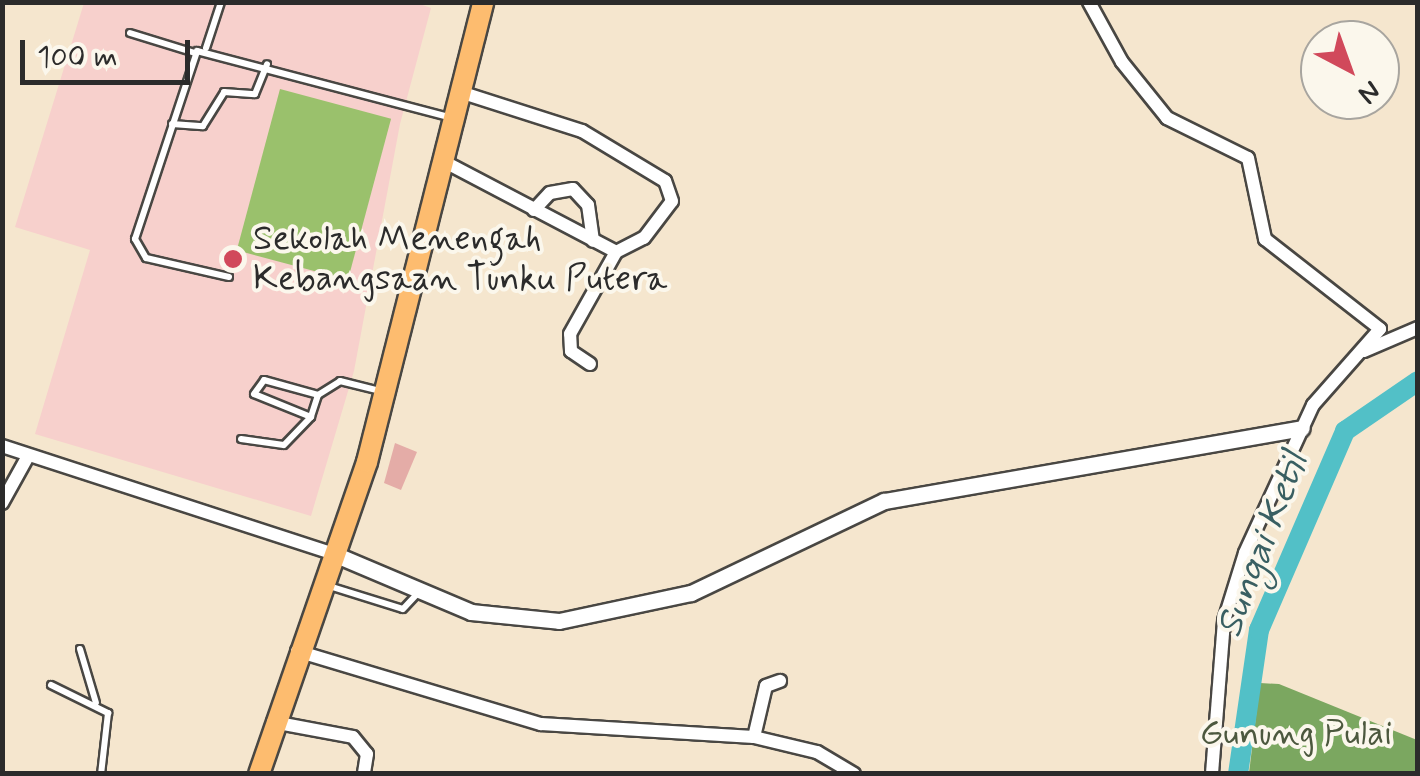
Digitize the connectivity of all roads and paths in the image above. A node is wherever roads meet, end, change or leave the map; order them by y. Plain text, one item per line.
1 (221, 2) edge
2 (483, 2) edge
3 (1089, 2) edge
4 (130, 33) dead end
5 (206, 48) junction
6 (194, 53) junction
7 (267, 64) junction
8 (460, 92) junction
9 (454, 118) junction
10 (172, 124) junction
11 (442, 162) junction
12 (534, 210) junction
13 (593, 240) junction
14 (616, 252) junction
15 (229, 276) dead end
16 (1418, 328) edge
17 (1361, 352) junction
18 (590, 364) dead end
19 (386, 393) junction
20 (318, 395) junction
21 (311, 417) junction
22 (1302, 428) junction
23 (241, 439) dead end
24 (2, 446) edge
25 (28, 456) junction
26 (3, 500) edge
27 (334, 554) junction
28 (323, 584) junction
29 (420, 591) junction
30 (80, 649) dead end
31 (298, 651) junction
32 (780, 681) dead end
33 (51, 686) dead end
34 (96, 704) junction
35 (272, 722) junction
36 (754, 738) junction
37 (101, 774) edge
38 (259, 774) edge
39 (364, 774) edge
40 (854, 774) edge
41 (1212, 774) edge

1 - 5 lane
2 - 8 main road
3 - 17 street
4 - 6 lane
5 - 6 lane
5 - 7 lane
6 - 10 lane
7 - 9 lane
7 - 10 lane
8 - 9 main road
8 - 14 street
9 - 11 main road
10 - 15 lane
11 - 12 street
11 - 19 main road
12 - 13 street
12 - 13 street
13 - 14 street
14 - 18 street
16 - 17 street
17 - 22 street
19 - 20 lane
19 - 27 main road
20 - 21 lane
20 - 21 lane
21 - 23 lane
22 - 29 street
22 - 41 street
24 - 25 street
25 - 26 street
25 - 27 street
27 - 28 main road
27 - 29 street
28 - 29 lane
28 - 31 main road
30 - 34 lane
31 - 35 main road
31 - 36 street
32 - 36 street
33 - 34 lane
34 - 37 lane
35 - 38 main road
35 - 39 street
36 - 40 street

